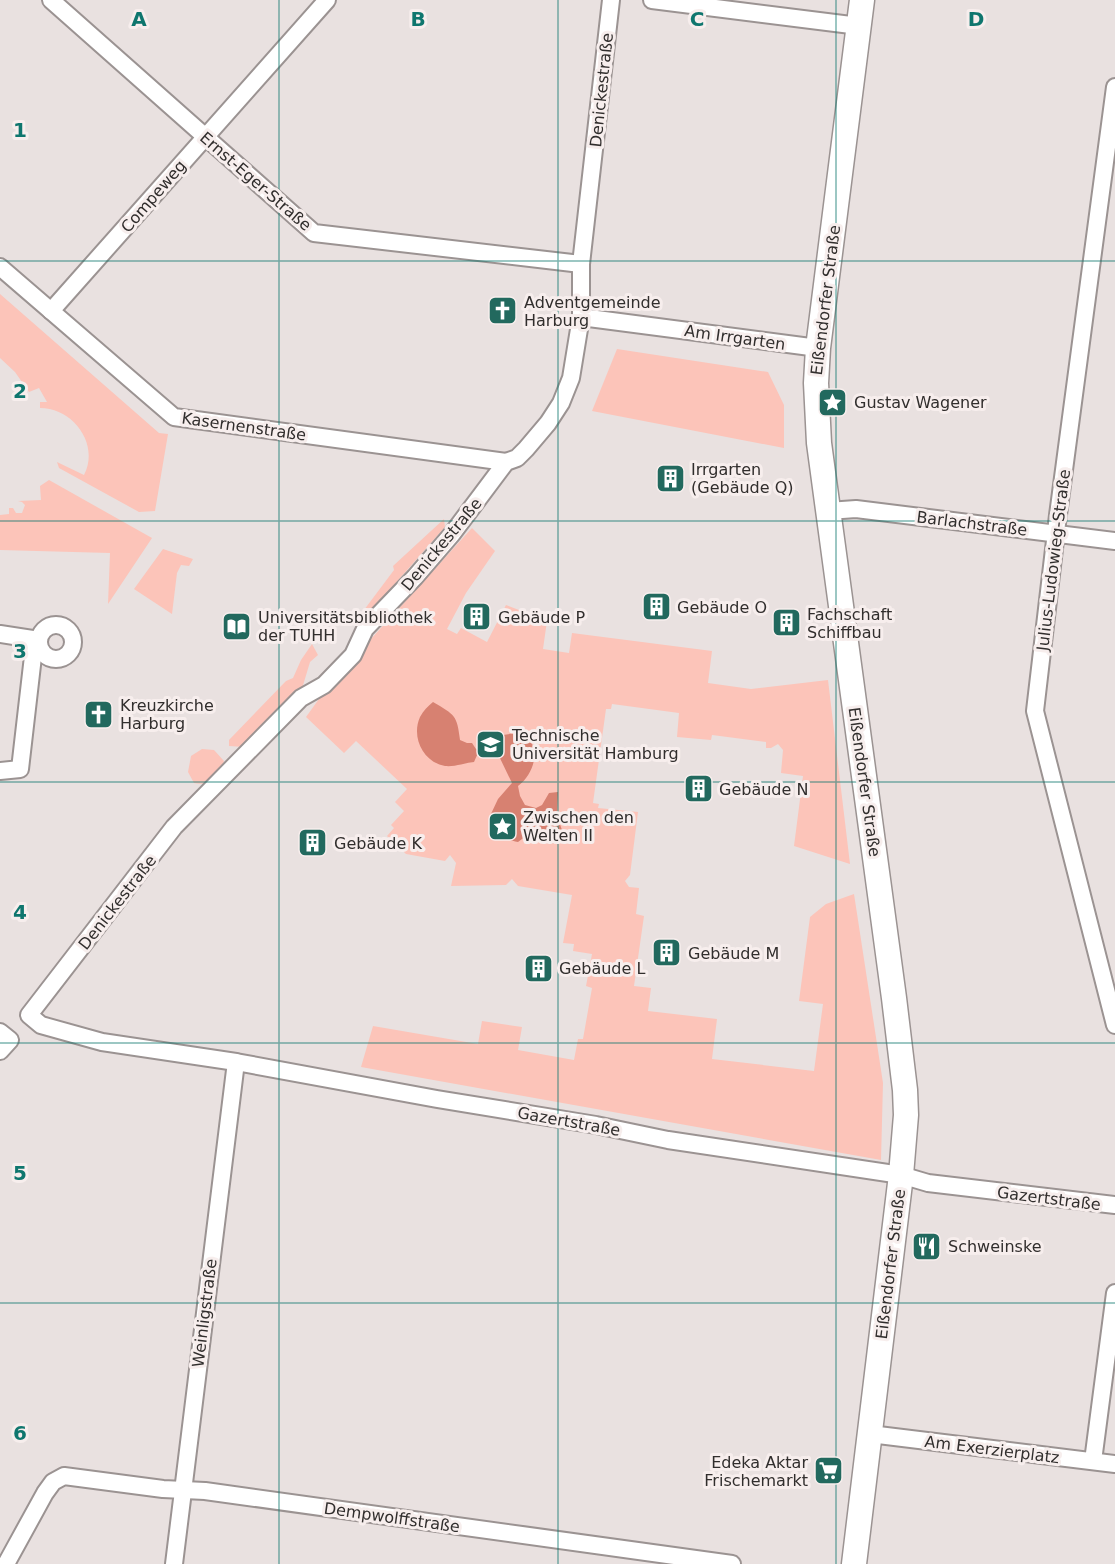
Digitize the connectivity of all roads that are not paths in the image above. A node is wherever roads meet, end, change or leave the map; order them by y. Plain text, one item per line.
1 (51, 0) edge
2 (327, 0) edge
3 (611, 0) edge
4 (652, 0) edge
5 (862, 0) edge
6 (859, 26) junction
7 (1115, 87) edge
8 (204, 136) junction
9 (581, 264) junction
10 (0, 267) edge
11 (51, 311) junction
12 (581, 317) junction
13 (818, 348) junction
14 (506, 462) junction
15 (828, 511) junction
16 (1056, 533) junction
17 (1115, 541) edge
18 (0, 634) edge
19 (0, 771) edge
20 (29, 1016) joint
21 (1115, 1025) edge
22 (236, 1062) junction
23 (901, 1175) junction
24 (1115, 1205) edge
25 (1115, 1293) edge
26 (870, 1434) junction
27 (1093, 1461) junction
28 (1115, 1464) edge
29 (183, 1489) junction
30 (6, 1564) edge
31 (174, 1564) edge
32 (732, 1564) edge
33 (854, 1564) edge

1 - 8 street, Ernst-Eger-Straße
2 - 8 street, Compeweg
3 - 9 street, Denickestraße
4 - 6 street
5 - 6 main road, Eißendorfer Straße
6 - 13 main road, Eißendorfer Straße
7 - 16 street, Julius-Ludowieg-Straße
8 - 9 street, Ernst-Eger-Straße
8 - 11 street, Compeweg
9 - 12 street, Denickestraße
10 - 11 street, Kasernenstraße
11 - 14 street, Kasernenstraße
12 - 13 street, Am Irrgarten
12 - 14 street, Denickestraße
13 - 15 main road, Eißendorfer Straße
14 - 20 street, Denickestraße
15 - 16 street, Barlachstraße
15 - 23 main road, Eißendorfer Straße
16 - 17 street, Barlachstraße
16 - 21 street, Julius-Ludowieg-Straße
18 - 19 street
20 - 22 street, Gazertstraße
22 - 23 street, Gazertstraße
22 - 29 street, Weinligstraße
23 - 24 street, Gazertstraße
23 - 26 main road, Eißendorfer Straße
25 - 27 street
26 - 27 street, Am Exerzierplatz
26 - 33 main road, Eißendorfer Straße
27 - 28 street, Am Exerzierplatz
29 - 30 street, Dempwolffstraße
29 - 31 street, Weinligstraße
29 - 32 street, Dempwolffstraße

